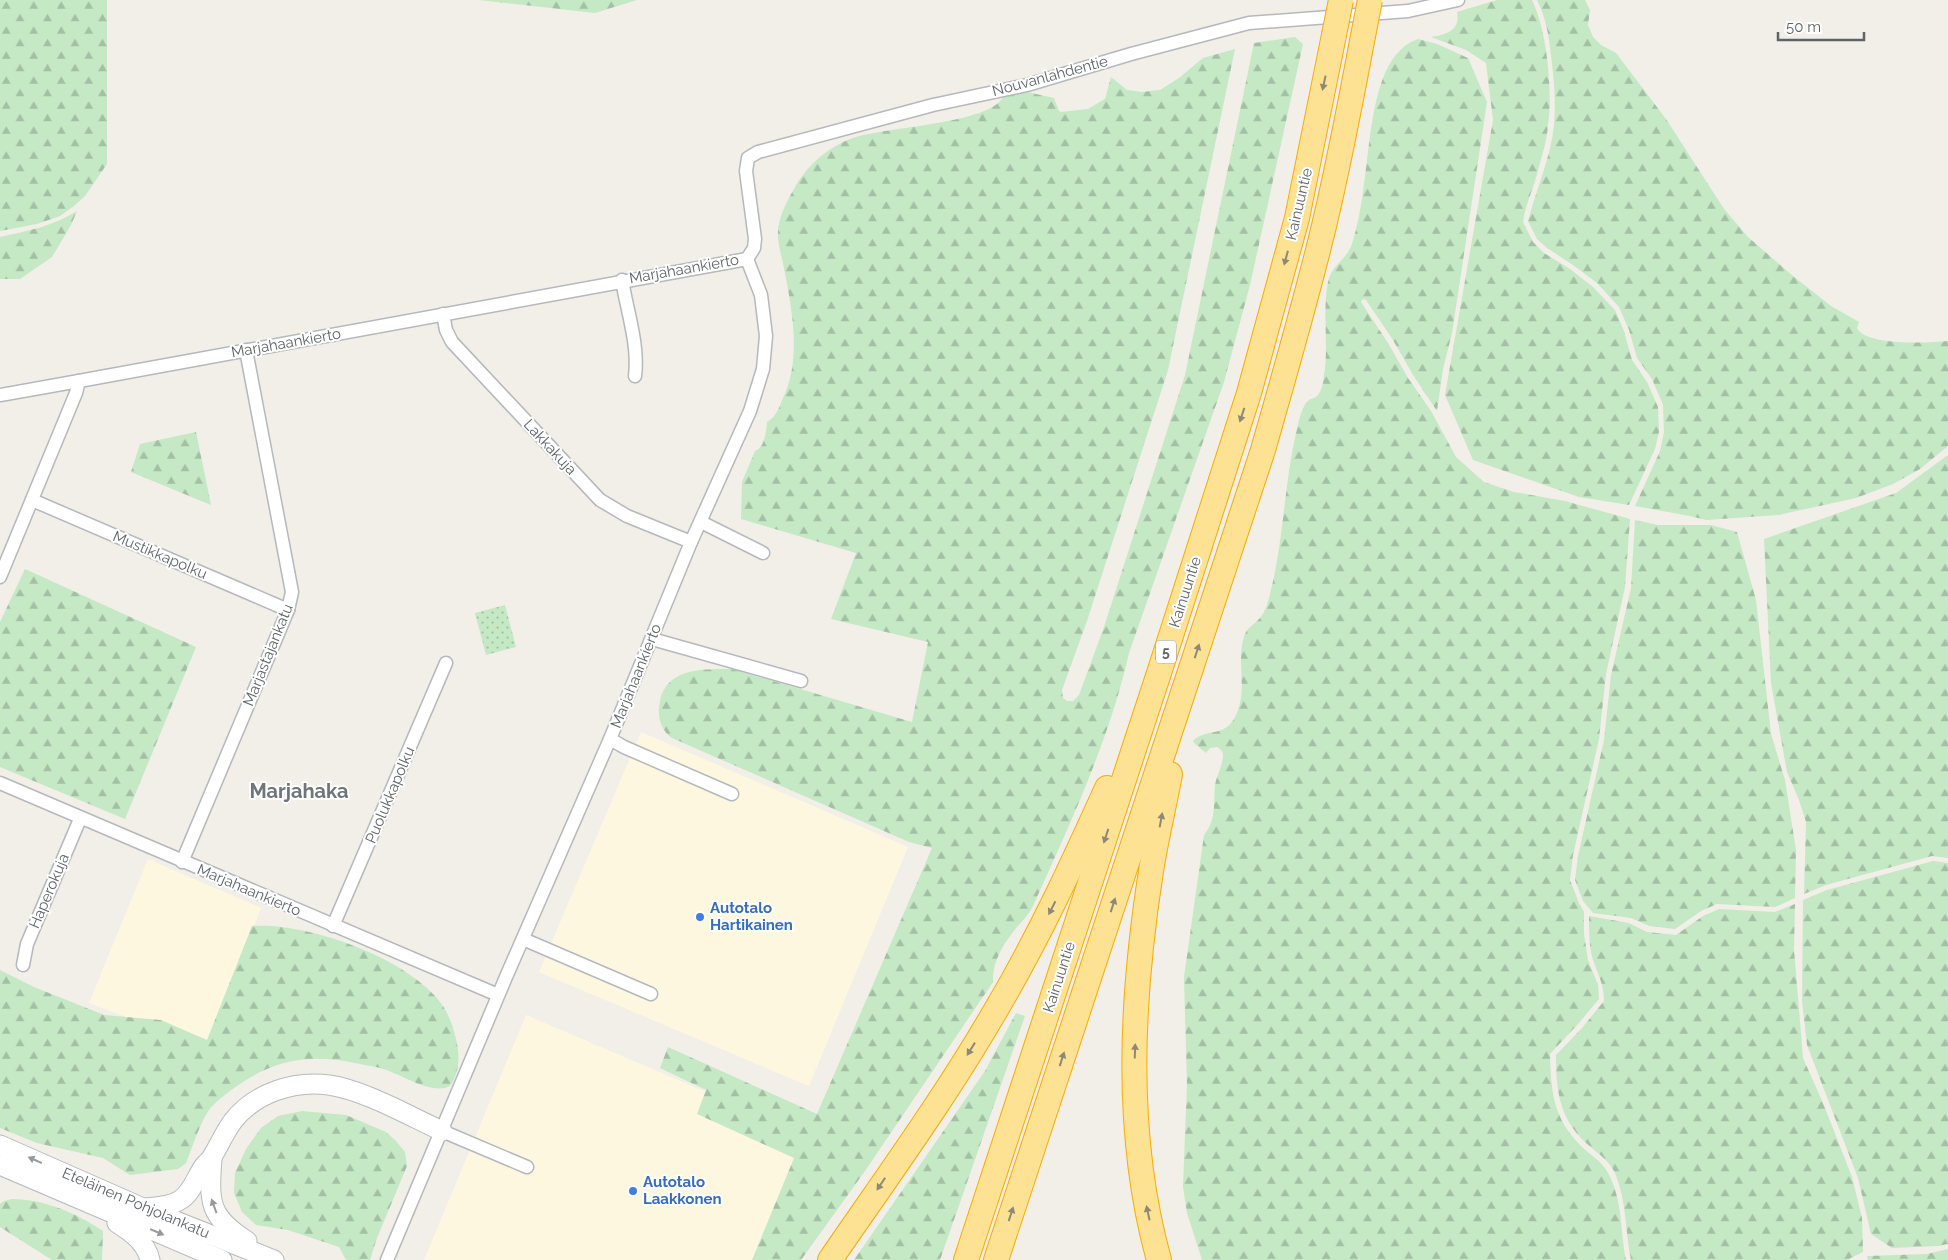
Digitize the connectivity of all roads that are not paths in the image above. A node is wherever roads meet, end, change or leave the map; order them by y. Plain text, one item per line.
1 (1341, 0) edge
2 (1370, 0) edge
3 (1458, 0) edge
4 (747, 258) junction
5 (622, 280) junction
6 (443, 314) junction
7 (246, 350) junction
8 (634, 376) dead end
9 (79, 381) junction
10 (0, 395) edge
11 (32, 500) junction
12 (700, 522) junction
13 (692, 542) junction
14 (764, 553) dead end
15 (0, 578) edge
16 (288, 610) junction
17 (652, 639) junction
18 (446, 663) dead end
19 (1159, 673) junction
20 (801, 681) dead end
21 (1185, 690) junction
22 (610, 739) junction
23 (0, 783) edge
24 (732, 794) dead end
25 (80, 818) junction
26 (182, 862) junction
27 (333, 926) junction
28 (523, 939) junction
29 (23, 965) dead end
30 (651, 994) dead end
31 (498, 995) junction
32 (442, 1131) junction
33 (0, 1145) edge
34 (212, 1158) junction
35 (0, 1165) edge
36 (527, 1167) dead end
37 (78, 1198) junction
38 (143, 1208) junction
39 (150, 1260) edge
40 (196, 1260) edge
41 (217, 1260) edge
42 (222, 1260) edge
43 (275, 1260) edge
44 (387, 1260) edge
45 (830, 1260) edge
46 (966, 1260) edge
47 (996, 1260) edge
48 (1159, 1260) edge

1 -> 19 highway, Kainuuntie / 5, bridge
21 -> 2 highway, Kainuuntie / 5, bridge
3 - 4 street, Nouvanlahdentie
4 - 5 street, Marjahaankierto
4 - 12 street, Marjahaankierto
5 - 6 street, Marjahaankierto
5 - 8 street
6 - 7 street, Marjahaankierto
6 - 13 street, Lakkakuja
7 - 9 street, Marjahaankierto
7 - 16 street, Marjastajankatu
9 - 10 street, Marjahaankierto
9 - 11 street
11 - 15 street
11 - 16 street, Mustikkapolku
12 - 13 street, Marjahaankierto
12 - 14 street
13 - 17 street, Marjahaankierto
16 - 26 street, Marjastajankatu
17 - 20 street
17 - 22 street, Marjahaankierto
18 - 27 street, Puolukkapolku
19 -> 45 highway
19 -> 46 highway, Kainuuntie / 5
47 -> 21 highway, Kainuuntie / 5
48 -> 21 highway
22 - 24 street
22 - 28 street, Marjahaankierto
23 - 25 street, Marjahaankierto
25 - 26 street, Marjahaankierto
25 - 29 street, Haperokuja
26 - 27 street, Marjahaankierto
27 - 31 street, Marjahaankierto
28 - 30 street
28 - 31 street, Marjahaankierto
31 - 32 street, Marjahaankierto
32 - 34 main road
32 - 36 street
32 - 44 street, Marjahaankierto
38 -> 33 main road, Eteläinen Pohjolankatu
34 - 38 main road
43 -> 34 main road
35 - 37 main road, Eteläinen Pohjolankatu
37 - 39 main road
37 -> 42 main road, Eteläinen Pohjolankatu
38 - 43 main road, Eteläinen Pohjolankatu
40 - 41 main road

